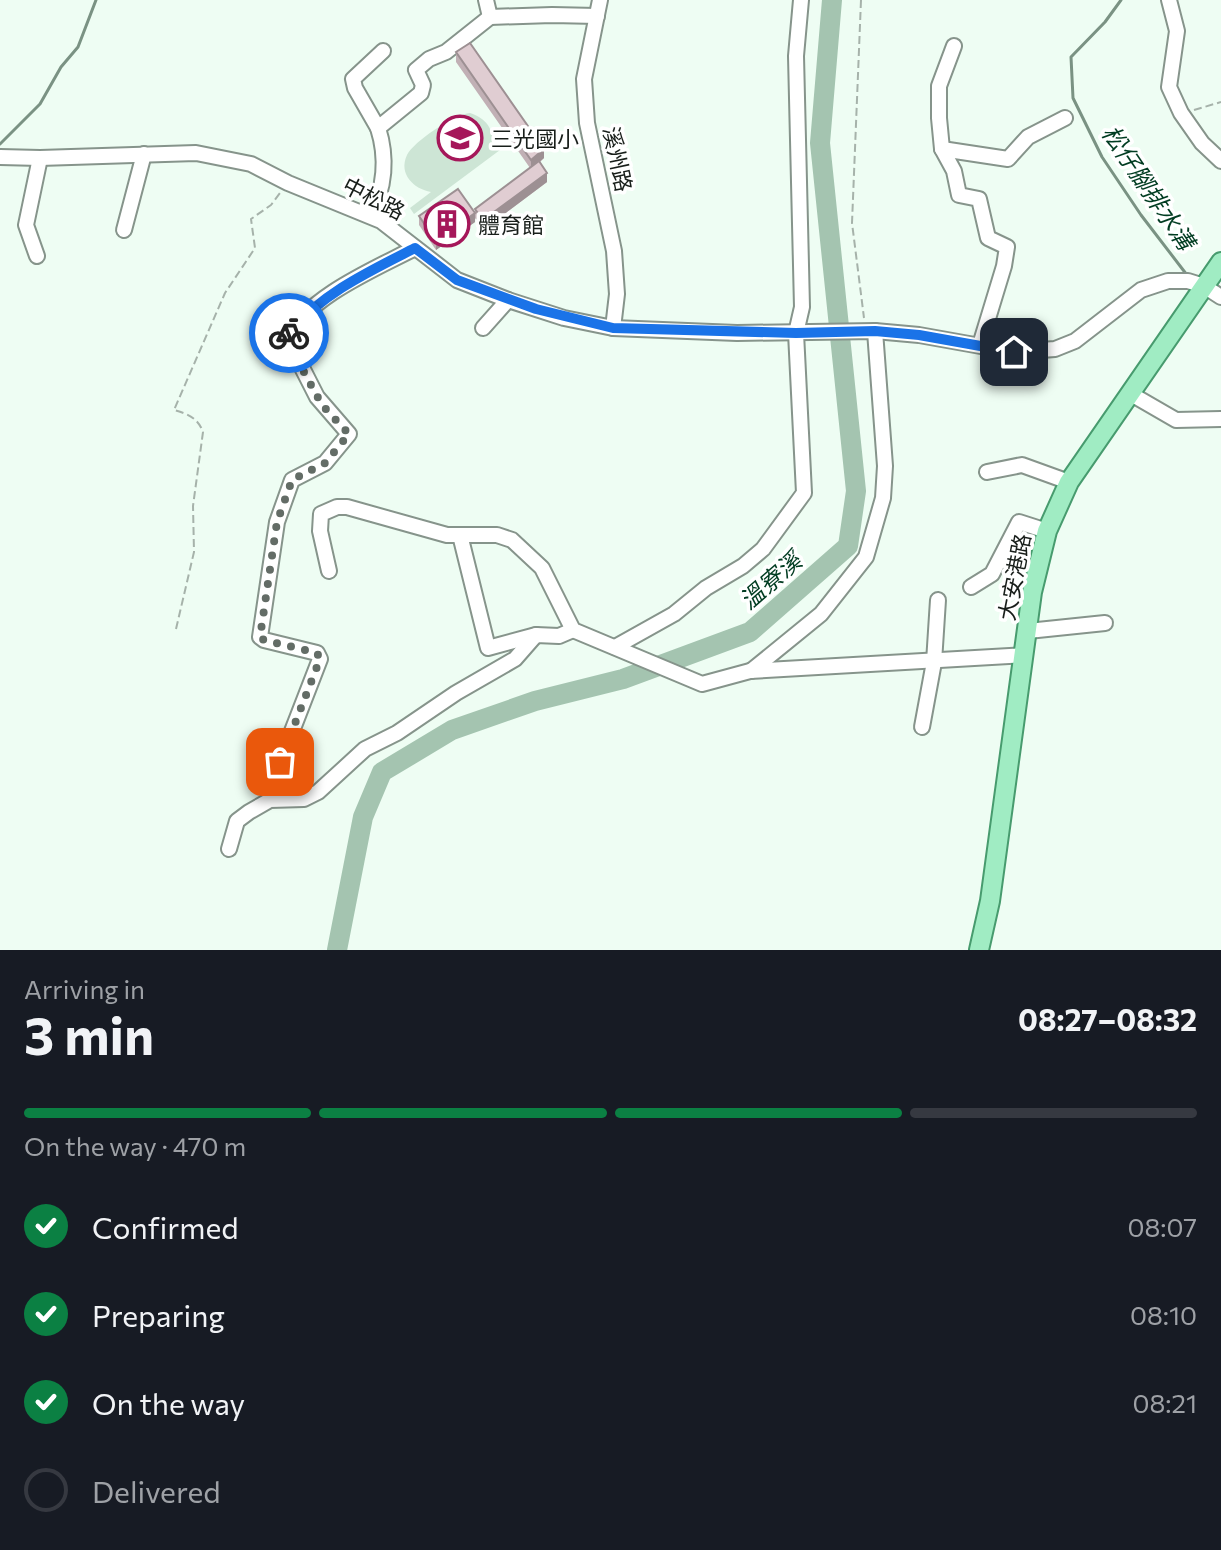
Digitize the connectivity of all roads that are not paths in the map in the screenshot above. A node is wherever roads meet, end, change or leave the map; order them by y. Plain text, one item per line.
1 (486, 0) edge
2 (600, 0) edge
3 (801, 0) edge
4 (1169, 0) edge
5 (597, 16) junction
6 (490, 17) junction
7 (954, 46) dead end
8 (383, 51) dead end
9 (1065, 118) dead end
10 (378, 128) junction
11 (942, 149) junction
12 (144, 154) junction
13 (1, 158) edge
14 (40, 158) junction
15 (1221, 161) edge
16 (369, 215) junction
17 (124, 230) dead end
18 (415, 248) junction
19 (37, 256) dead end
20 (1221, 262) edge
21 (1204, 286) junction
22 (1221, 297) edge
23 (508, 300) junction
24 (483, 328) dead end
25 (613, 328) junction
26 (865, 331) junction
27 (803, 333) junction
28 (980, 345) junction
29 (1131, 394) junction
30 (1221, 419) edge
31 (987, 472) dead end
32 (1069, 482) junction
33 (1047, 531) junction
34 (460, 535) junction
35 (329, 571) dead end
36 (971, 587) dead end
37 (938, 600) dead end
38 (1105, 623) dead end
39 (573, 630) junction
40 (1028, 631) junction
41 (536, 635) junction
42 (621, 650) junction
43 (1025, 655) junction
44 (934, 662) junction
45 (750, 671) junction
46 (922, 727) dead end
47 (270, 788) dead end
48 (229, 849) dead end
49 (979, 950) edge

1 - 6 street
2 - 5 street, 溪州路
3 - 27 street
4 - 15 street
5 - 6 street
5 - 25 street, 溪州路
6 - 10 street
7 - 11 street
8 - 10 street
9 - 11 street
10 - 16 street
11 - 28 street
12 - 14 street, 中松路
12 - 16 street, 中松路
12 - 17 street
13 - 14 street, 中松路
14 - 19 street
16 - 18 street, 中松路
18 - 23 street, 中松路
18 - 47 street
20 - 21 main road, 大安港路
21 - 22 street
21 - 28 street
21 - 29 main road, 大安港路
23 - 24 street
23 - 25 street, 中松路
25 - 27 street, 中松路
26 - 27 street, 中松路
26 - 28 street
26 - 45 street
27 - 42 street
29 - 30 street
29 - 32 main road, 大安港路
31 - 32 street
32 - 33 main road, 大安港路
33 - 36 street
33 - 40 main road, 大安港路
34 - 35 street
34 - 39 street
34 - 41 street
37 - 44 street
38 - 40 street
39 - 41 street
39 - 42 street
40 - 43 main road, 大安港路
41 - 48 street
42 - 45 street
43 - 44 street
43 - 49 main road, 大安港路
44 - 45 street
44 - 46 street

